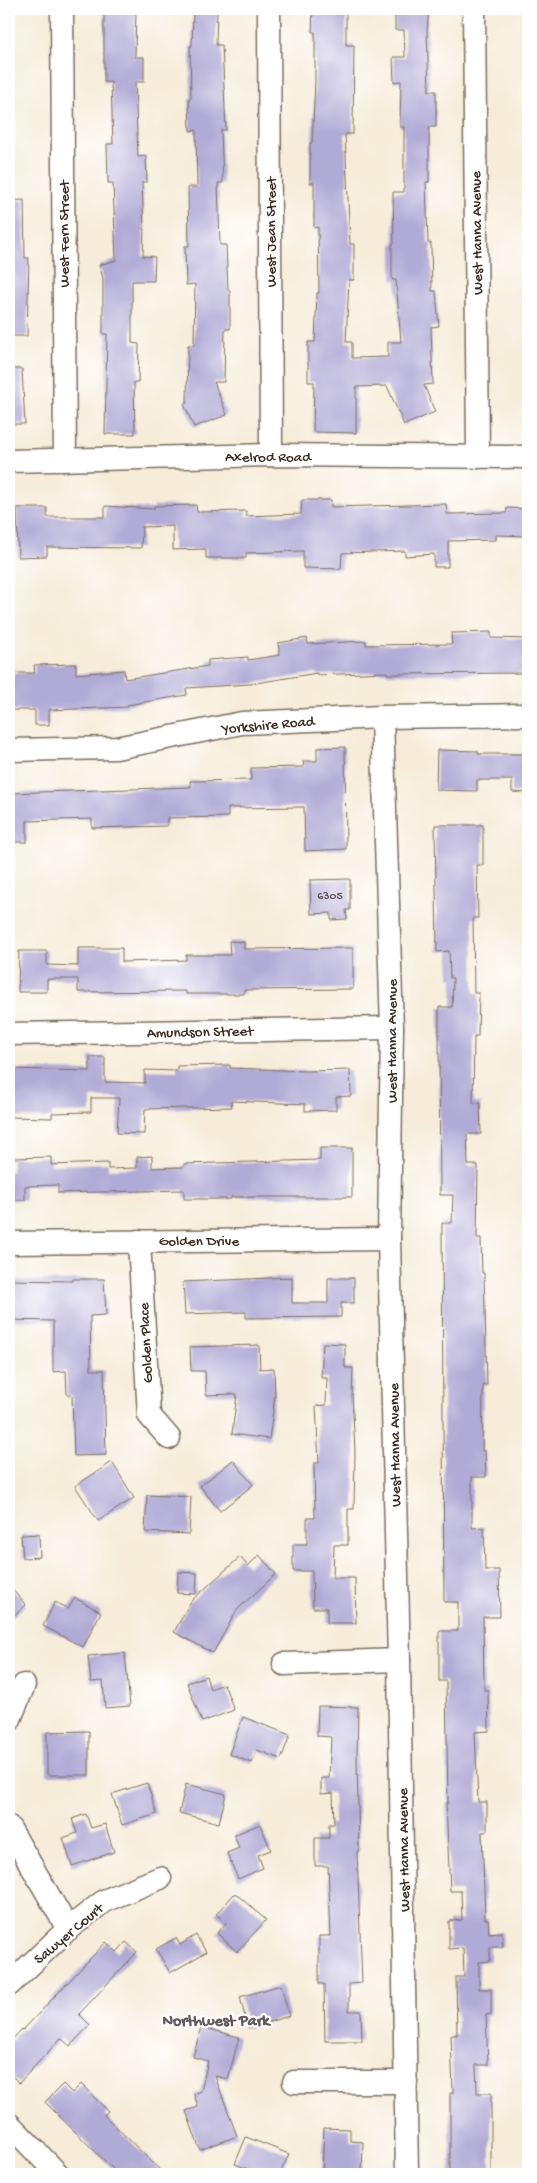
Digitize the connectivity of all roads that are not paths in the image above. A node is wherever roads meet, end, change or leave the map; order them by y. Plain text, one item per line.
1 (62, 9) edge
2 (269, 9) edge
3 (474, 9) edge
4 (271, 455) junction
5 (478, 457) junction
6 (528, 457) edge
7 (65, 460) junction
8 (9, 461) edge
9 (528, 715) edge
10 (382, 717) junction
11 (9, 750) edge
12 (392, 1028) junction
13 (9, 1034) edge
14 (389, 1239) junction
15 (139, 1240) junction
16 (9, 1243) edge
17 (169, 1438) dead end
18 (399, 1660) junction
19 (284, 1664) dead end
20 (24, 1685) dead end
21 (9, 1721) edge
22 (9, 1827) edge
23 (160, 1878) dead end
24 (68, 1929) junction
25 (9, 1985) edge
26 (294, 2082) dead end
27 (406, 2082) junction
28 (9, 2124) edge
29 (58, 2174) edge
30 (407, 2174) edge

1 - 7 street, West Fern Street
2 - 4 street, West Jean Street
3 - 5 street, West Hanna Avenue
4 - 5 street, Axelrod Road
4 - 7 street, Axelrod Road
5 - 6 street, Axelrod Road
7 - 8 street, Axelrod Road
9 - 10 street, Yorkshire Road
10 - 11 street, Yorkshire Road
10 - 12 street, West Hanna Avenue
12 - 13 street, Amundson Street
12 - 14 street, West Hanna Avenue
14 - 15 street, Golden Drive
14 - 18 street, West Hanna Avenue
15 - 16 street, Golden Drive
15 - 17 street, Golden Place
18 - 19 street
18 - 27 street, West Hanna Avenue
20 - 21 street
22 - 24 street
23 - 24 street, Sawyer Court
24 - 25 street, Sawyer Court
26 - 27 street
27 - 30 street, West Hanna Avenue
28 - 29 street

